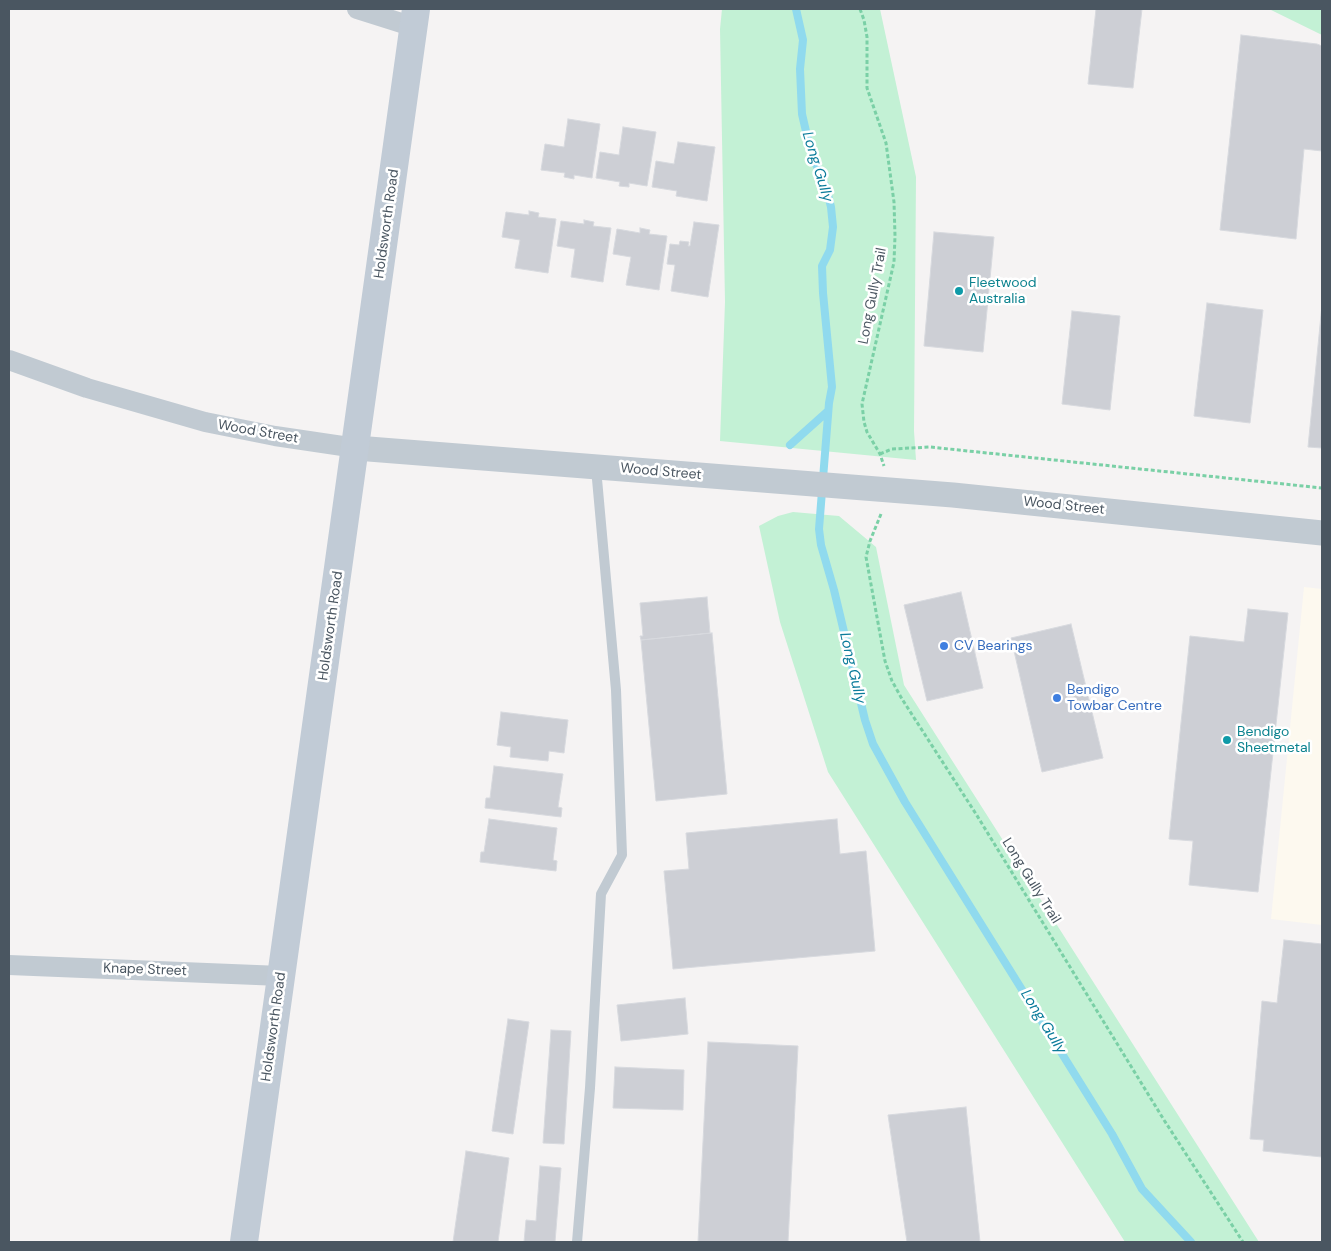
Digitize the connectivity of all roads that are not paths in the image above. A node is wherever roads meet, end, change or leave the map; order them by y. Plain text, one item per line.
1 (357, 9) edge
2 (415, 18) edge
3 (9, 360) edge
4 (356, 448) junction
5 (596, 467) junction
6 (1322, 533) edge
7 (9, 965) edge
8 (281, 976) junction
9 (244, 1242) edge
10 (577, 1242) edge

1 - 2 street
2 - 4 main road, Holdsworth Road
3 - 4 street, Wood Street
4 - 5 street, Wood Street
4 - 8 main road, Holdsworth Road
5 - 6 street, Wood Street
5 - 10 lane
7 - 8 street, Knape Street
8 - 9 main road, Holdsworth Road

